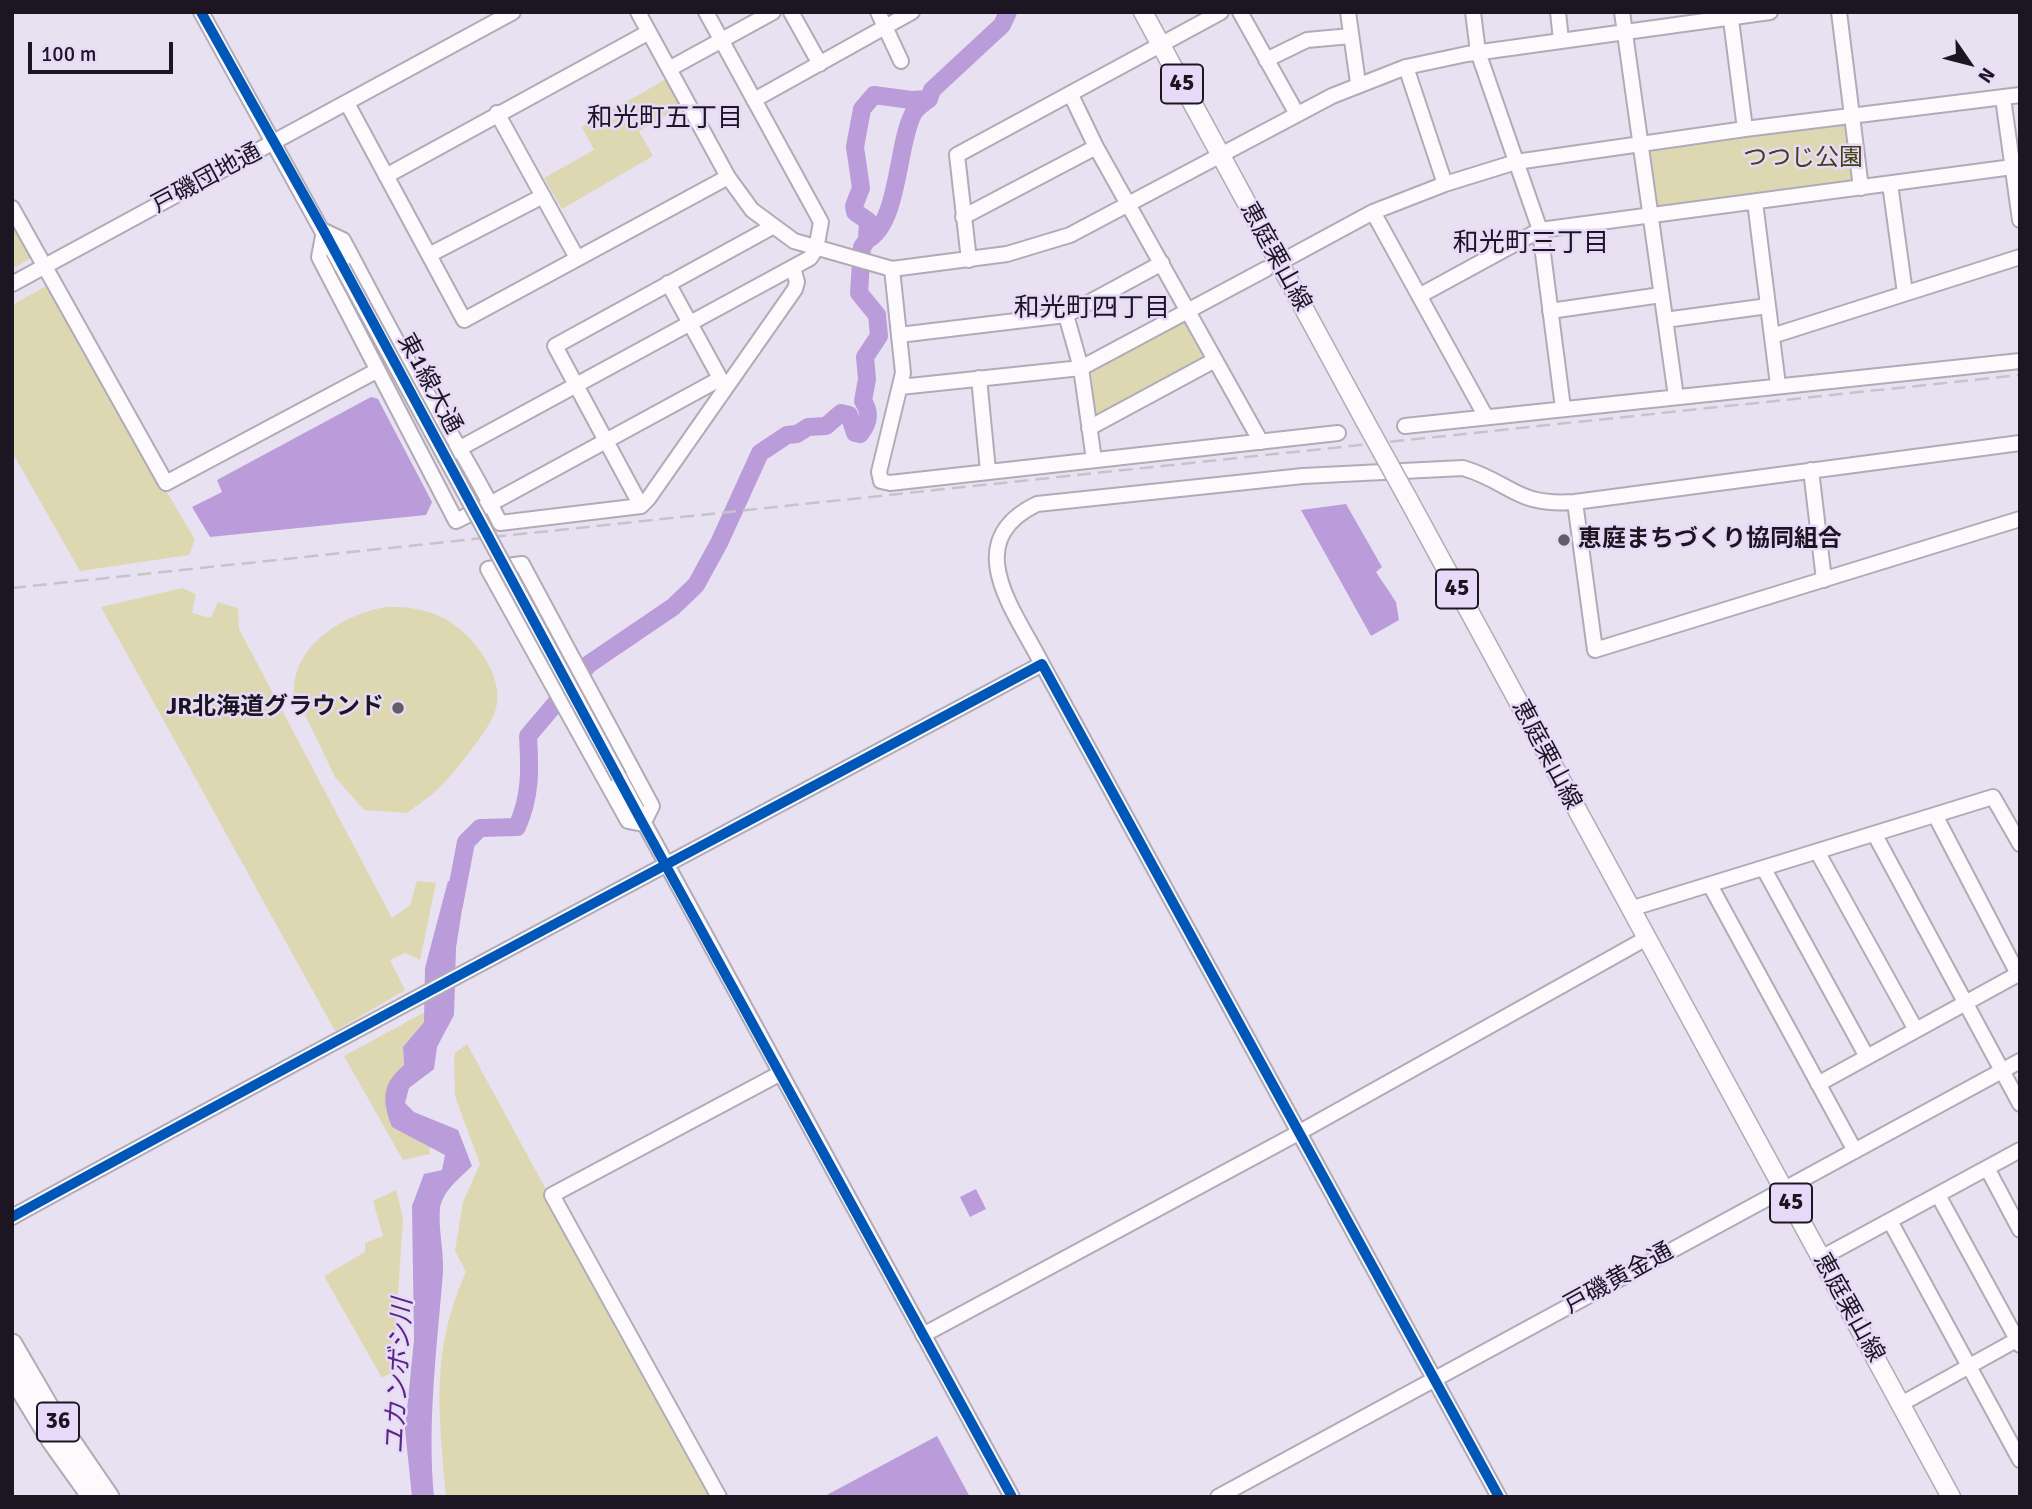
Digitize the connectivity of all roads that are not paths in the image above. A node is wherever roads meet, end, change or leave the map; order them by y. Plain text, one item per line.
1 (201, 12) edge
2 (513, 12) edge
3 (638, 12) edge
4 (706, 12) edge
5 (773, 12) edge
6 (791, 12) edge
7 (878, 12) edge
8 (912, 12) edge
9 (1143, 12) edge
10 (1221, 12) edge
11 (1240, 12) edge
12 (1348, 12) edge
13 (1473, 12) edge
14 (1558, 12) edge
15 (1622, 12) edge
16 (1770, 12) edge
17 (1839, 12) edge
18 (1730, 15) edge
19 (886, 27) junction
20 (649, 32) junction
21 (1624, 32) junction
22 (1351, 36) junction
23 (720, 40) junction
24 (1562, 40) junction
25 (1162, 45) junction
26 (1478, 52) junction
27 (1266, 60) junction
28 (901, 61) dead end
29 (820, 64) junction
30 (1406, 67) junction
31 (669, 69) junction
32 (1358, 83) junction
33 (1071, 95) junction
34 (2020, 95) edge
35 (2003, 98) junction
36 (754, 100) junction
37 (348, 103) junction
38 (496, 113) junction
39 (1297, 114) junction
40 (1853, 116) junction
41 (1745, 129) junction
42 (273, 143) junction
43 (1641, 145) junction
44 (1096, 147) junction
45 (1219, 156) junction
46 (1516, 162) junction
47 (2016, 166) edge
48 (386, 176) junction
49 (728, 177) junction
50 (1445, 184) junction
51 (1890, 184) junction
52 (1861, 188) junction
53 (543, 196) junction
54 (1755, 202) junction
55 (1130, 204) junction
56 (12, 208) edge
57 (1373, 212) junction
58 (1650, 216) junction
59 (963, 217) junction
60 (2020, 220) edge
61 (772, 227) junction
62 (1540, 230) junction
63 (324, 231) junction
64 (816, 249) junction
65 (429, 255) junction
66 (2020, 257) edge
67 (577, 258) junction
68 (1288, 258) dead end
69 (969, 260) junction
70 (1161, 263) junction
71 (44, 267) junction
72 (793, 268) junction
73 (892, 269) junction
74 (1266, 269) dead end
75 (668, 283) junction
76 (12, 285) edge
77 (1905, 293) junction
78 (1661, 295) junction
79 (1419, 296) junction
80 (1768, 306) junction
81 (1187, 311) junction
82 (1550, 311) junction
83 (1066, 316) junction
84 (1665, 320) junction
85 (690, 323) junction
86 (899, 335) junction
87 (1772, 336) junction
88 (1215, 360) junction
89 (2020, 361) edge
90 (1081, 368) junction
91 (378, 370) junction
92 (979, 378) junction
93 (724, 382) junction
94 (576, 385) junction
95 (1778, 386) junction
96 (900, 387) junction
97 (1676, 397) junction
98 (1563, 408) junction
99 (1486, 417) junction
100 (1405, 426) dead end
101 (1089, 428) junction
102 (1338, 433) dead end
103 (605, 441) junction
104 (1261, 442) junction
105 (2020, 443) edge
106 (460, 449) junction
107 (1094, 460) junction
108 (427, 464) junction
109 (1811, 470) junction
110 (988, 471) junction
111 (1575, 502) junction
112 (490, 504) junction
113 (641, 506) junction
114 (2020, 519) edge
115 (1824, 580) junction
116 (1042, 664) junction
117 (1935, 816) junction
118 (643, 824) junction
119 (2016, 828) edge
120 (1874, 835) junction
121 (2020, 844) edge
122 (1818, 853) junction
123 (667, 865) junction
124 (1764, 869) junction
125 (1710, 885) junction
126 (1630, 909) junction
127 (1645, 939) junction
128 (2019, 974) edge
129 (1965, 1003) junction
130 (1916, 1030) junction
131 (1867, 1057) junction
132 (2020, 1060) edge
133 (2001, 1071) junction
134 (779, 1074) junction
135 (1818, 1084) junction
136 (2020, 1104) edge
137 (1300, 1132) junction
138 (2020, 1150) edge
139 (1855, 1151) junction
140 (1987, 1168) junction
141 (1783, 1189) junction
142 (1938, 1195) junction
143 (12, 1217) edge
144 (1890, 1221) junction
145 (2020, 1230) edge
146 (1821, 1258) junction
147 (923, 1335) junction
148 (2019, 1341) edge
149 (12, 1344) edge
150 (1968, 1368) junction
151 (12, 1374) edge
152 (1435, 1381) junction
153 (1901, 1404) junction
154 (2020, 1460) edge
155 (92, 1497) edge
156 (109, 1497) edge
157 (719, 1497) edge
158 (1012, 1497) edge
159 (1219, 1497) edge
160 (1499, 1497) edge
161 (1951, 1497) edge

1 - 42 street, 東1線大通
2 - 37 street, 戸磯団地通
3 - 20 street
4 - 23 street
5 - 23 street
6 - 29 street
7 - 19 street
8 - 19 street
9 - 25 main road, 恵庭栗山線 / 45
10 - 25 street
11 - 27 street
12 - 22 street
13 - 26 street
14 - 24 street
15 - 21 street
16 - 18 street
17 - 40 street
18 - 21 street
18 - 41 street
19 - 28 street
19 - 29 street
20 - 31 street
20 - 38 street
21 - 24 street
21 - 43 street
22 - 27 street
22 - 32 street
23 - 31 street
23 - 36 street
24 - 26 street
25 - 33 street
25 - 45 main road, 恵庭栗山線 / 45
26 - 30 street
26 - 46 street
27 - 39 street
29 - 36 street
30 - 32 street
30 - 50 street
31 - 49 street
32 - 39 street
33 - 44 street
33 - 59 street
34 - 35 street
35 - 40 street
35 - 47 street
36 - 64 street
37 - 42 street, 戸磯団地通
37 - 48 street
38 - 48 street
38 - 53 street
39 - 45 street
40 - 41 street
40 - 52 street
41 - 43 street
42 - 63 street, 東1線大通
42 - 71 street, 戸磯団地通
43 - 46 street
43 - 58 street
44 - 55 street
44 - 59 street
45 - 55 street
45 - 126 main road, 恵庭栗山線 / 45, bridge
46 - 50 street
46 - 62 street
47 - 51 street
47 - 60 street
48 - 65 street
49 - 61 street
49 - 67 street
50 - 57 street
51 - 52 street
51 - 77 street
52 - 54 street
53 - 65 street
53 - 67 street
54 - 58 street
54 - 80 street
55 - 69 street
55 - 70 street
56 - 71 street
57 - 68 street
57 - 79 street
58 - 62 street
58 - 78 street
59 - 69 street
61 - 64 street
61 - 75 street
62 - 79 street
62 - 82 street
63 - 91 street
63 - 106 street
63 - 118 street, 東1線大通, bridge
64 - 72 street
64 - 73 street
65 - 67 street
66 - 77 street
69 - 73 street
70 - 81 street
70 - 83 street
71 - 76 street, 戸磯団地通
71 - 91 street
72 - 85 street
72 - 93 street
73 - 86 street
74 - 81 street
75 - 85 street
75 - 94 street
77 - 87 street
78 - 82 street
78 - 84 street
79 - 99 street
80 - 84 street
80 - 87 street
81 - 88 street
81 - 90 street
82 - 98 street
83 - 86 street
83 - 90 street
84 - 97 street
85 - 93 street
85 - 94 street
86 - 96 street
87 - 95 street
88 - 101 street
88 - 104 street
89 - 95 street
90 - 92 street
90 - 101 street
91 - 108 street
92 - 96 street
92 - 110 street
93 - 103 street
93 - 113 street
94 - 103 street
94 - 106 street
95 - 97 street
96 - 110 street
97 - 98 street
98 - 99 street
99 - 100 street
101 - 107 street
102 - 104 street
103 - 112 street
103 - 113 street
104 - 107 street
105 - 109 street
106 - 108 street
106 - 112 street
107 - 110 street
108 - 112 street
109 - 111 street
109 - 115 street
111 - 115 street
111 - 116 street
112 - 113 street
114 - 115 street
116 - 123 street
116 - 137 street
117 - 119 street
117 - 120 street
117 - 128 street
118 - 118 street
118 - 123 street, 東1線大通
119 - 121 street
120 - 122 street
120 - 129 street
122 - 124 street
122 - 130 street
123 - 134 street, 東1線大通
123 - 143 street
124 - 125 street
124 - 131 street
125 - 126 street
125 - 135 street
126 - 127 main road, 恵庭栗山線 / 45
127 - 137 street
127 - 141 main road, 恵庭栗山線 / 45
128 - 129 street
129 - 130 street
129 - 133 street
130 - 131 street
131 - 135 street
132 - 133 street, 戸磯黄金通
133 - 136 street
133 - 139 street, 戸磯黄金通
134 - 147 street, 東1線大通
134 - 157 street
135 - 139 street
137 - 147 street
137 - 152 street
138 - 140 street
139 - 141 street, 戸磯黄金通
140 - 142 street
140 - 145 street
141 - 146 main road, 恵庭栗山線 / 45
141 - 152 street, 戸磯黄金通
142 - 144 street
142 - 148 street
144 - 146 street
144 - 150 street
146 - 153 main road, 恵庭栗山線 / 45
147 - 158 street, 東1線大通
148 - 150 street
149 - 156 highway, 36
150 - 153 street
150 - 154 street
151 - 155 highway, 36
152 - 159 street, 戸磯黄金通
152 - 160 street
153 - 161 main road, 恵庭栗山線 / 45

